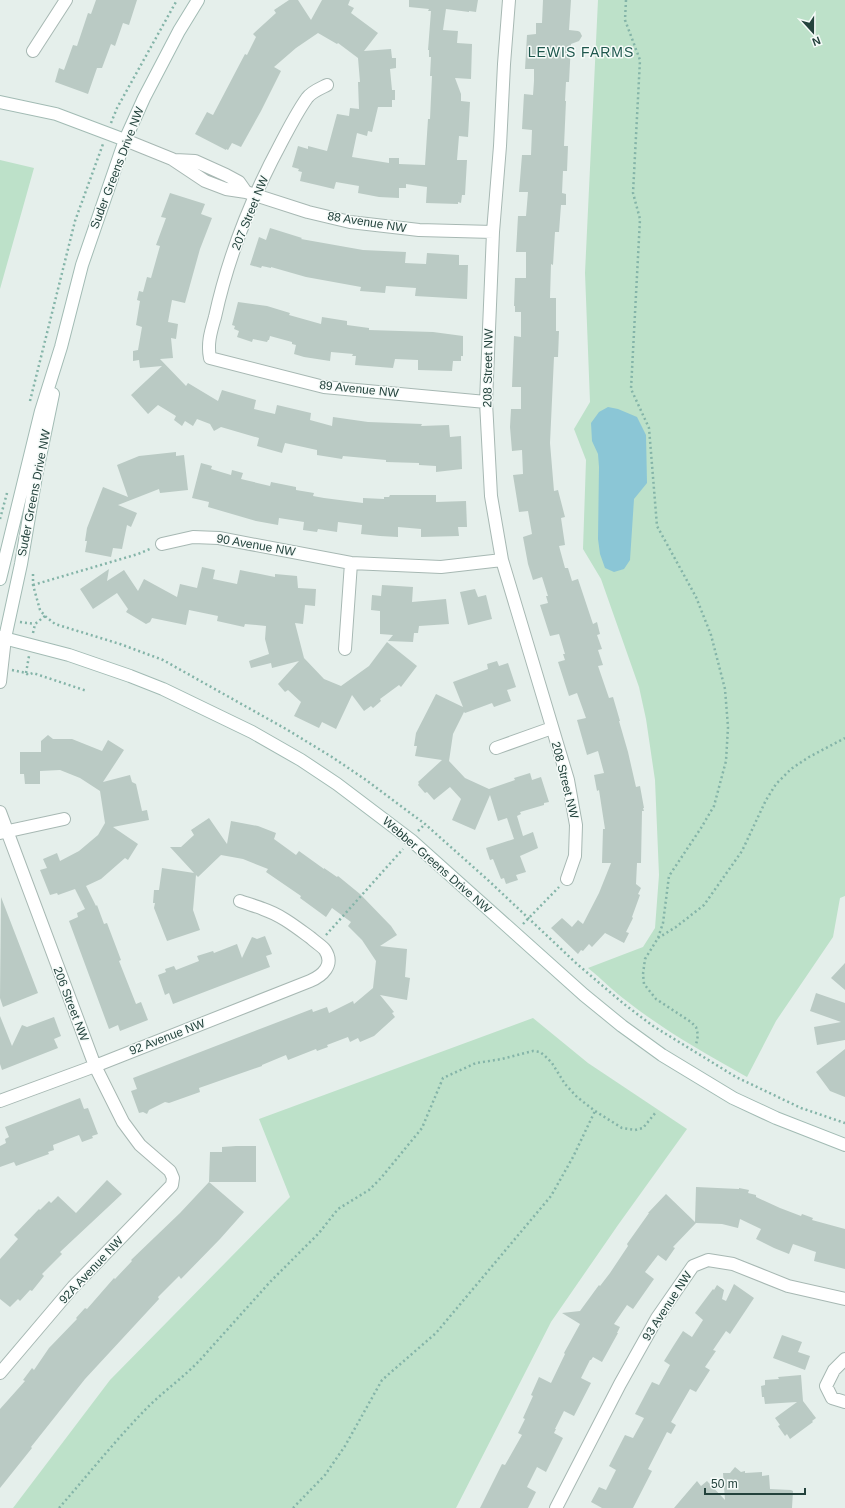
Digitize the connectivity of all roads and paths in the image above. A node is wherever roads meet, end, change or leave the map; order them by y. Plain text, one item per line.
1 (66, 0) edge
2 (198, 0) edge
3 (509, 0) edge
4 (626, 0) edge
5 (33, 51) dead end
6 (327, 85) dead end
7 (0, 102) edge
8 (125, 140) junction
9 (251, 193) junction
10 (492, 232) junction
11 (61, 347) junction
12 (210, 358) joint
13 (486, 402) junction
14 (10, 533) junction
15 (162, 544) joint
16 (502, 560) junction
17 (0, 563) edge
18 (351, 563) junction
19 (34, 568) dead end
20 (0, 580) edge
21 (33, 585) junction
22 (27, 587) dead end
23 (35, 624) dead end
24 (3, 638) edge
25 (345, 649) dead end
26 (26, 673) dead end
27 (0, 682) edge
28 (87, 691) dead end
29 (552, 728) junction
30 (845, 738) edge
31 (496, 748) dead end
32 (0, 812) edge
33 (64, 819) dead end
34 (425, 824) dead end
35 (3, 832) edge
36 (418, 832) dead end
37 (406, 846) dead end
38 (567, 879) joint
39 (240, 901) dead end
40 (514, 933) junction
41 (658, 938) junction
42 (318, 944) junction
43 (696, 1045) dead end
44 (95, 1066) junction
45 (0, 1102) edge
46 (595, 1111) junction
47 (656, 1112) dead end
48 (845, 1145) edge
49 (173, 1178) joint
50 (845, 1299) edge
51 (845, 1359) edge
52 (4, 1360) edge
53 (0, 1373) edge
54 (845, 1402) edge
55 (59, 1508) edge
56 (293, 1508) edge
57 (556, 1508) edge

1 - 5 street
2 - 8 street, Suder Greens Drive NW
3 - 10 street, 208 Street NW
4 - 41 path
6 - 9 street, 207 Street NW
7 - 8 street, 88 Avenue NW
8 - 9 street, 88 Avenue NW
8 - 11 street, Suder Greens Drive NW
9 - 10 street, 88 Avenue NW
9 - 12 street, 207 Street NW
10 - 13 street, 208 Street NW
11 - 14 street, Suder Greens Drive NW
11 - 24 street, Suder Greens Drive NW
12 - 13 street, 89 Avenue NW
13 - 16 street, 208 Street NW
14 - 17 street
14 - 20 street, Suder Greens Drive NW
15 - 18 street, 90 Avenue NW
15 - 21 path
16 - 18 street, 90 Avenue NW
16 - 29 street, 208 Street NW
18 - 25 street
19 - 21 path
21 - 22 path
21 - 23 path
24 - 27 street
24 - 40 street, Webber Greens Drive NW
26 - 28 path
29 - 31 street, 208 Street NW
29 - 38 street, 208 Street NW
30 - 41 path
32 - 35 street, 206 Street NW
33 - 35 street
34 - 36 path
35 - 44 street, 206 Street NW
37 - 42 path
38 - 40 path
39 - 42 street
40 - 48 street, Webber Greens Drive NW
41 - 43 path
42 - 44 street, 92 Avenue NW
44 - 45 street, 92 Avenue NW
44 - 49 street, 206 Street NW
46 - 47 path
46 - 55 path
46 - 56 path
49 - 52 street, 92A Avenue NW
50 - 57 street, 93 Avenue NW
51 - 54 street
52 - 53 street, 92A Avenue NW

